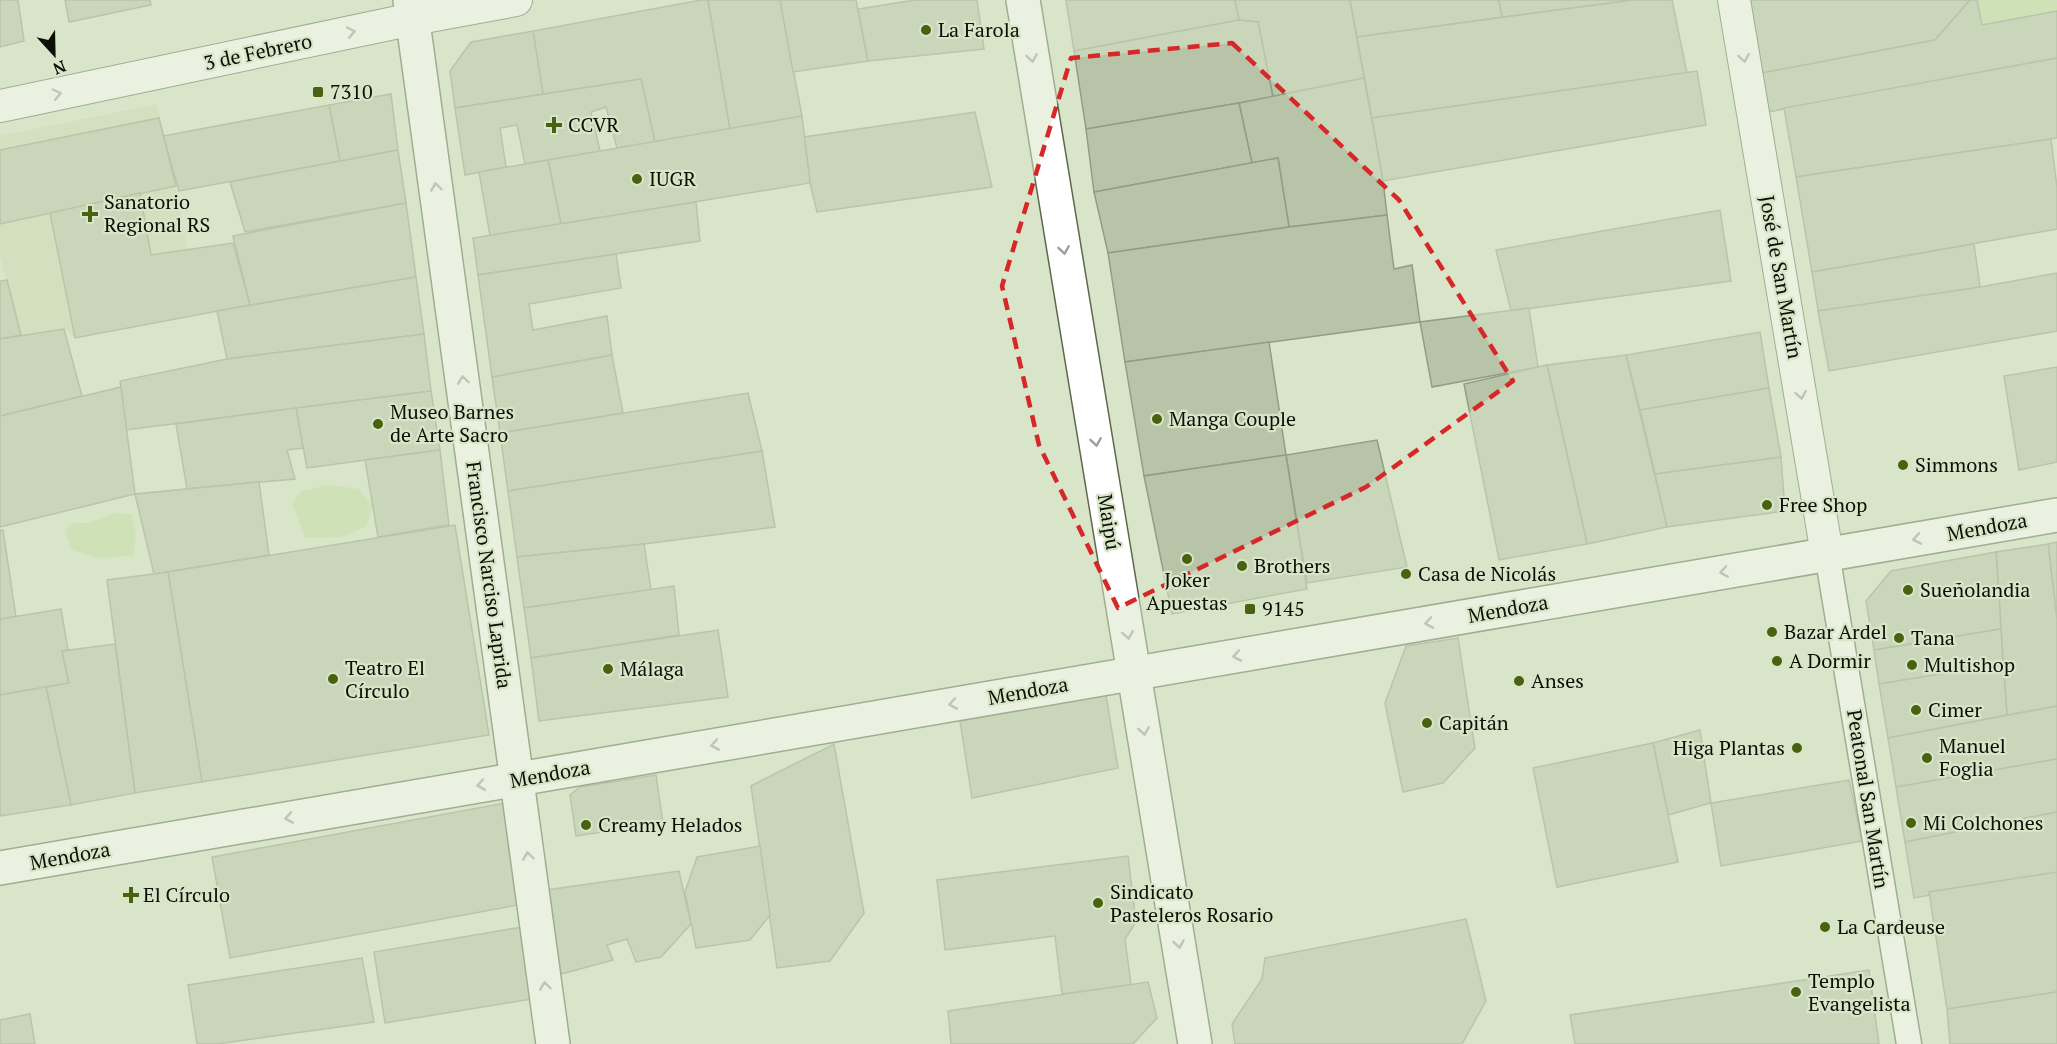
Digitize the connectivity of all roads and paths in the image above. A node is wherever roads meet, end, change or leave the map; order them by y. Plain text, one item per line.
1 (516, 0) edge
2 (1023, 0) edge
3 (1734, 0) edge
4 (412, 9) edge
5 (0, 106) edge
6 (2057, 515) edge
7 (1827, 554) junction
8 (1135, 673) junction
9 (517, 779) junction
10 (0, 868) edge
11 (553, 1044) edge
12 (1196, 1044) edge
13 (1909, 1044) edge

1 - 4 street, 3 de Febrero
2 -> 8 main road, Maipú
3 -> 7 street, José de San Martín
5 -> 4 street, 3 de Febrero
9 -> 4 main road, Francisco Narciso Laprida
6 -> 7 main road, Mendoza
7 -> 8 main road, Mendoza
7 - 13 street, Peatonal San Martín
8 -> 9 main road, Mendoza
8 -> 12 main road, Maipú
9 -> 10 main road, Mendoza
11 -> 9 main road, Francisco Narciso Laprida

